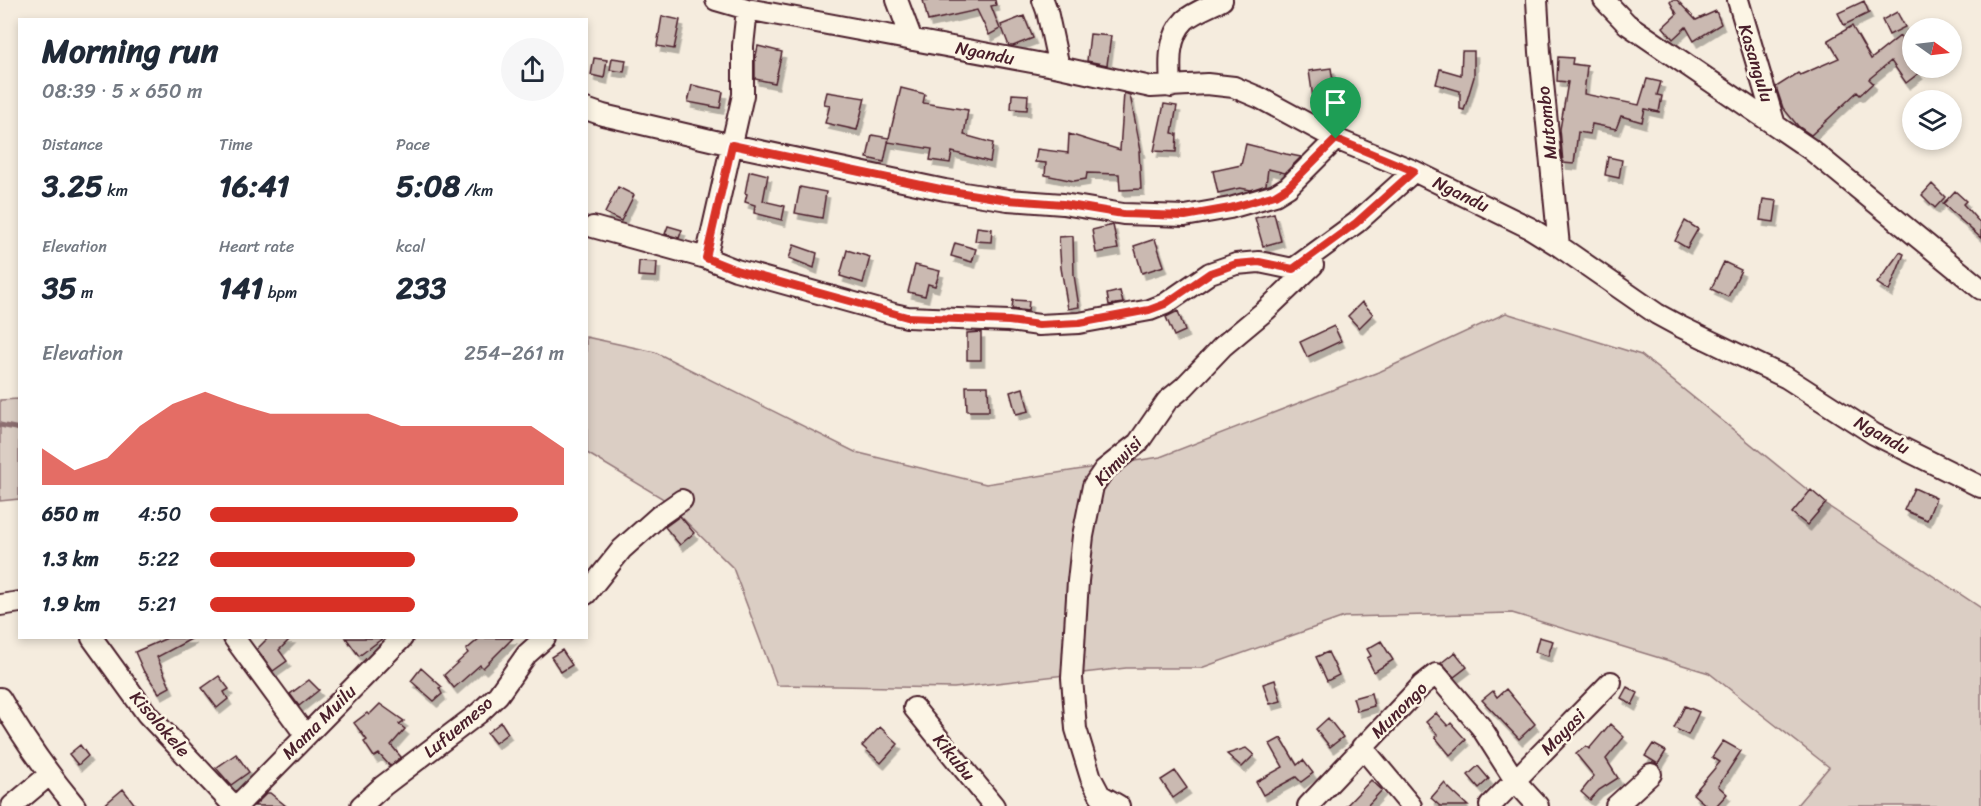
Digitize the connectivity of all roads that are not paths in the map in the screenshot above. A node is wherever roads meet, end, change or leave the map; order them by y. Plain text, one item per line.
1 (719, 0) edge
2 (897, 0) edge
3 (1043, 0) edge
4 (1222, 0) edge
5 (1537, 0) edge
6 (1604, 0) edge
7 (1738, 0) edge
8 (747, 9) junction
9 (912, 40) junction
10 (1059, 67) junction
11 (1170, 87) junction
12 (588, 110) edge
13 (1775, 125) junction
14 (1336, 139) junction
15 (732, 145) junction
16 (1414, 171) junction
17 (1356, 223) junction
18 (593, 227) dead end
19 (1559, 246) junction
20 (706, 258) junction
21 (1981, 290) edge
22 (1981, 488) edge
23 (682, 500) dead end
24 (588, 592) edge
25 (18, 602) edge
26 (0, 605) edge
27 (93, 639) edge
28 (235, 639) edge
29 (401, 639) edge
30 (544, 639) edge
31 (1611, 682) dead end
32 (0, 698) edge
33 (914, 708) dead end
34 (9, 733) edge
35 (306, 736) junction
36 (1362, 747) junction
37 (1651, 774) dead end
38 (49, 775) junction
39 (1516, 782) junction
40 (12, 806) edge
41 (75, 806) edge
42 (236, 806) edge
43 (361, 806) edge
44 (994, 806) edge
45 (1119, 806) edge
46 (1308, 806) edge
47 (1411, 806) edge
48 (1490, 806) edge
49 (1538, 806) edge
50 (1616, 806) edge

1 - 8 street, Ngandu
2 - 9 street
3 - 10 street
4 - 11 street
5 - 19 street, Mutombo
6 - 13 street
7 - 13 street, Kasangulu
8 - 9 street, Ngandu
8 - 15 street
9 - 10 street, Ngandu
10 - 11 street, Ngandu
11 - 14 street, Ngandu
12 - 15 street
13 - 21 street
14 - 15 street
14 - 16 street, Ngandu
15 - 20 street
16 - 17 street
16 - 19 street, Ngandu
17 - 20 street
17 - 45 street, Kimwisi
18 - 20 street
19 - 22 street, Ngandu
23 - 24 street
25 - 26 street
27 - 42 street, Kisolokele
28 - 35 street
29 - 35 street, Mama Muilu
30 - 43 street, Lufuemeso
31 - 39 street, Mayasi
32 - 34 street
33 - 44 street, Kikubu
34 - 38 street
35 - 42 street, Mama Muilu
36 - 39 street, Munongo
36 - 46 street, Munongo
36 - 47 street, Munongo
37 - 50 street
38 - 40 street
38 - 41 street
39 - 48 street, Mayasi
39 - 49 street

